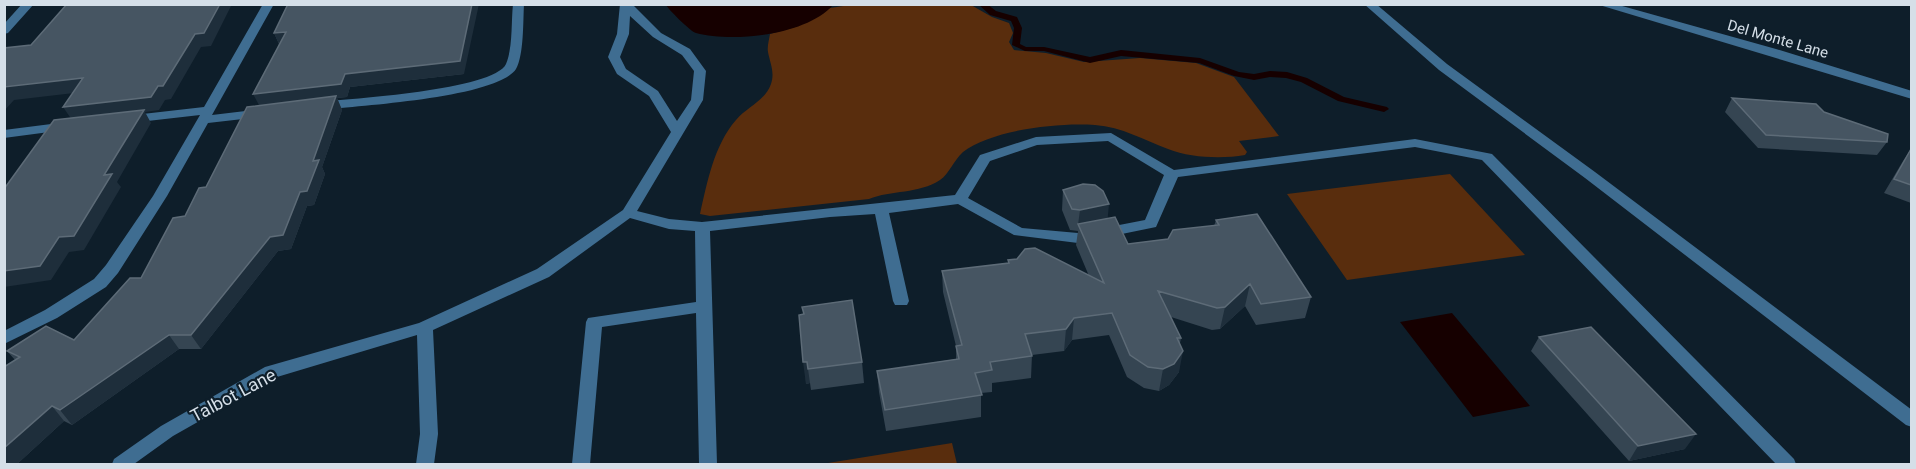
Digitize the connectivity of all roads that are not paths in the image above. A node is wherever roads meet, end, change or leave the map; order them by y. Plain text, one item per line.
1 (29, 4) edge
2 (269, 4) edge
3 (519, 4) edge
4 (1369, 4) edge
5 (1601, 4) edge
6 (626, 5) edge
7 (4, 31) edge
8 (1911, 95) edge
9 (308, 107) edge
10 (273, 111) edge
11 (206, 115) junction
12 (118, 120) edge
13 (84, 124) edge
14 (677, 131) junction
15 (4, 134) edge
16 (1172, 174) junction
17 (960, 199) junction
18 (881, 209) junction
19 (628, 213) junction
20 (702, 227) junction
21 (901, 301) dead end
22 (704, 306) junction
23 (425, 327) junction
24 (4, 338) edge
25 (1911, 420) edge
26 (1783, 460) edge
27 (121, 465) edge
28 (425, 465) edge
29 (581, 465) edge
30 (708, 465) edge

1 - 7 street
2 - 11 street
3 - 9 street
4 - 25 street
5 - 8 street, Del Monte Lane
6 - 14 street
6 - 14 street
10 - 11 street
11 - 12 street
11 - 24 street
13 - 15 street
14 - 19 street
16 - 17 street
16 - 17 street
16 - 26 street
17 - 18 street
18 - 20 street
18 - 21 street
19 - 20 street
19 - 23 street, Talbot Lane
20 - 22 street
22 - 29 street
22 - 30 street
23 - 27 street, Talbot Lane
23 - 28 street

